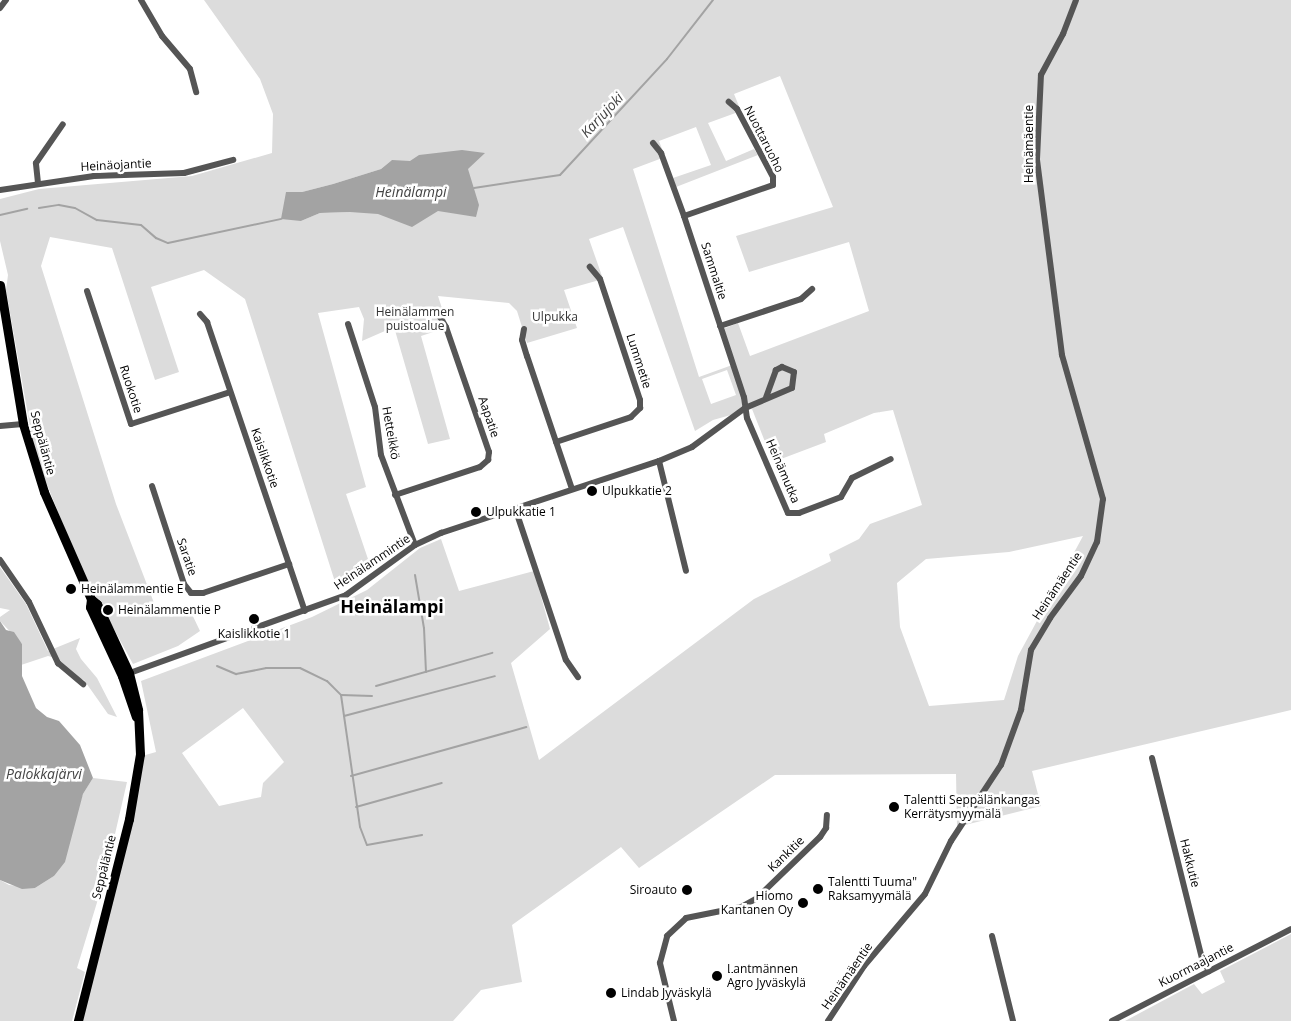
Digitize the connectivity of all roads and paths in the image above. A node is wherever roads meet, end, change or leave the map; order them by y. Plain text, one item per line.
1 (6, 0) edge
2 (140, 0) edge
3 (1076, 0) edge
4 (0, 8) edge
5 (196, 92) dead end
6 (729, 102) dead end
7 (63, 124) dead end
8 (653, 143) dead end
9 (233, 160) dead end
10 (38, 183) junction
11 (0, 190) edge
12 (684, 216) junction
13 (590, 267) dead end
14 (0, 284) edge
15 (812, 289) dead end
16 (87, 291) dead end
17 (200, 314) dead end
18 (440, 317) dead end
19 (348, 324) dead end
20 (720, 326) junction
21 (524, 329) dead end
22 (230, 392) junction
23 (766, 397) junction
24 (745, 408) junction
25 (24, 424) junction
26 (0, 426) edge
27 (556, 442) junction
28 (891, 459) dead end
29 (659, 461) junction
30 (152, 486) dead end
31 (572, 489) junction
32 (395, 495) junction
33 (515, 508) junction
34 (415, 545) junction
35 (0, 560) edge
36 (289, 564) junction
37 (686, 571) dead end
38 (305, 611) junction
39 (125, 675) junction
40 (578, 677) dead end
41 (83, 684) dead end
42 (1152, 758) dead end
43 (827, 815) dead end
44 (1291, 929) edge
45 (992, 936) dead end
46 (1209, 972) junction
47 (78, 1021) edge
48 (674, 1021) edge
49 (828, 1021) edge
50 (1013, 1021) edge
51 (1112, 1021) edge

1 - 4 street
2 - 5 street
3 - 49 street, Heinämäentie
6 - 12 street, Nuottaruoho
7 - 10 street
8 - 12 street, Sammaltie
9 - 10 street, Heinäojantie
10 - 11 street, Heinäojantie
12 - 20 street, Sammaltie
13 - 27 street, Lummetie
14 - 25 main road, Seppäläntie
15 - 20 street
16 - 22 street, Ruokotie
17 - 22 street, Kaislikkotie
18 - 32 street, Aapatie
19 - 32 street, Hetteikkö
20 - 24 street, Sammaltie
21 - 27 street
22 - 36 street, Kaislikkotie
23 - 23 street, Heinälammintie
23 - 24 street, Heinälammintie
24 - 28 street, Heinämutka
24 - 29 street, Heinälammintie
25 - 26 street
25 - 39 main road, Seppäläntie
27 - 31 street
29 - 31 street, Heinälammintie
29 - 37 street
30 - 36 street, Saratie
31 - 33 street, Heinälammintie
32 - 34 street, Hetteikkö
33 - 34 street, Heinälammintie
33 - 40 street
34 - 38 street, Heinälammintie
35 - 41 street
36 - 38 street, Kaislikkotie
38 - 39 street, Heinälammintie
39 - 47 main road, Seppäläntie
42 - 46 street, Hakkutie
43 - 48 street, Kankitie
44 - 46 street, Kuormaajantie
45 - 50 street
46 - 51 street, Kuormaajantie

